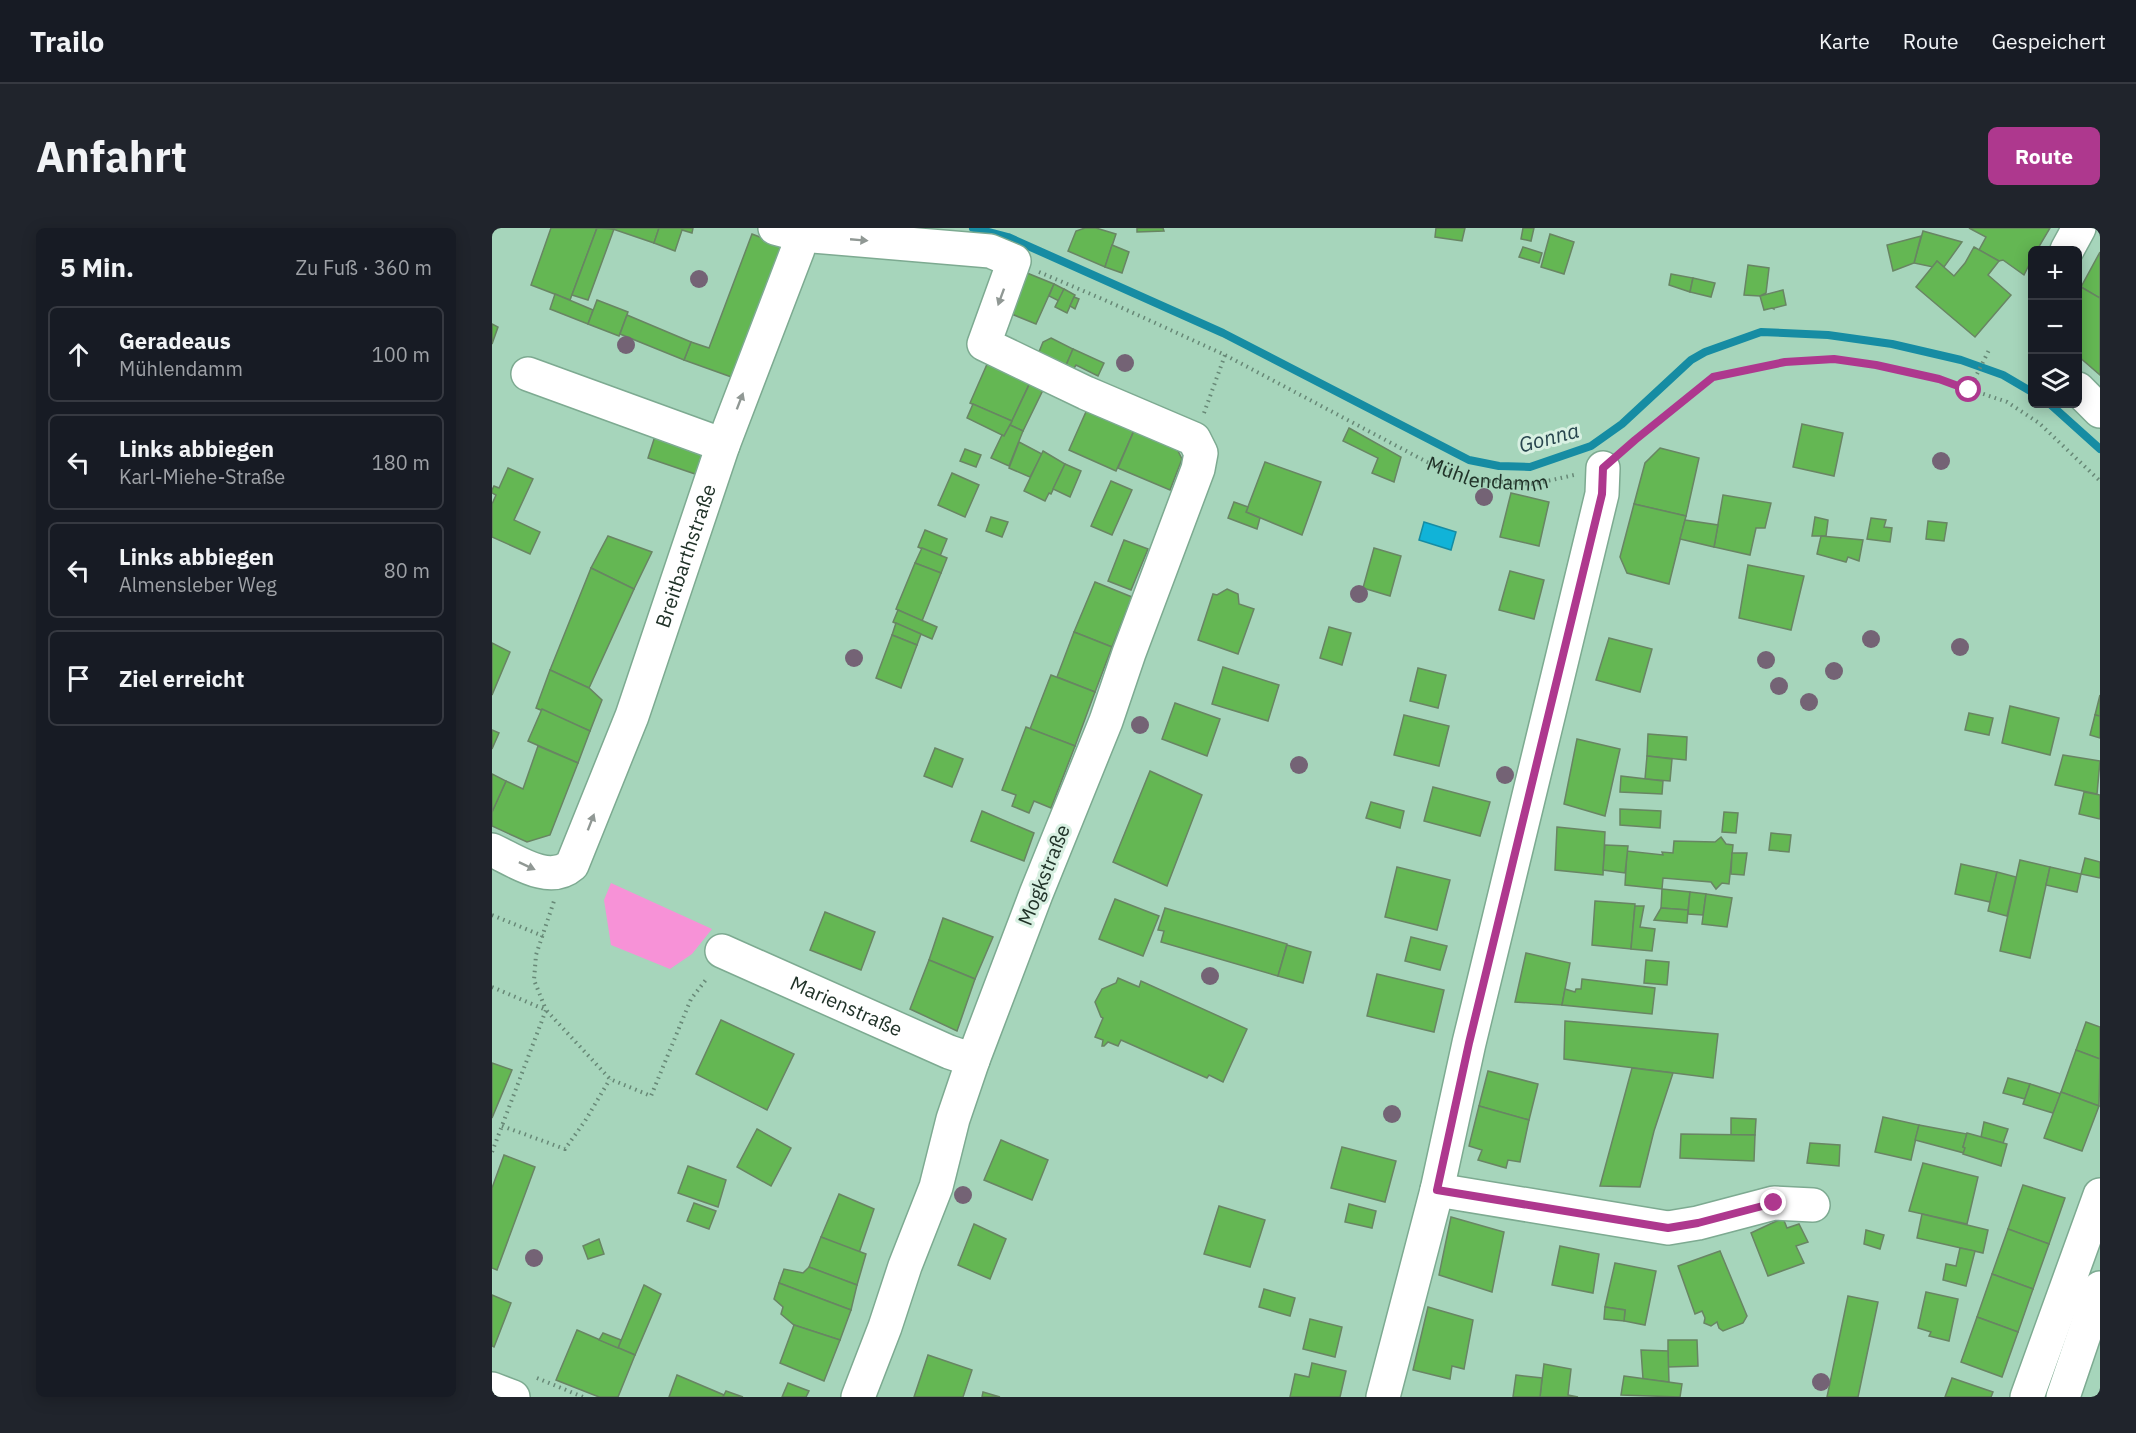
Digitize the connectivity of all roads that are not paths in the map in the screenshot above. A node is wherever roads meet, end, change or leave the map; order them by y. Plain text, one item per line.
1 (2079, 228) edge
2 (788, 232) edge
3 (2069, 246) edge
4 (528, 374) dead end
5 (2082, 393) edge
6 (2100, 411) edge
7 (723, 445) junction
8 (1603, 468) road end
9 (492, 850) edge
10 (722, 951) road end
11 (973, 1060) junction
12 (1437, 1190) junction
13 (2100, 1197) edge
14 (1813, 1205) dead end
15 (2100, 1288) edge
16 (492, 1389) edge
17 (513, 1397) edge
18 (858, 1397) edge
19 (1383, 1397) edge
20 (2027, 1397) edge
21 (2062, 1397) edge

1 - 3 street
7 -> 2 street, Breitbarthstraße
2 -> 11 street, Mogkstraße
4 - 7 street
5 - 6 street
9 -> 7 street, Breitbarthstraße
8 - 12 street
10 - 11 street, Marienstraße
11 - 18 street, Mogkstraße
12 - 14 street
12 - 19 street
13 - 20 street
15 - 21 street
16 - 17 street

